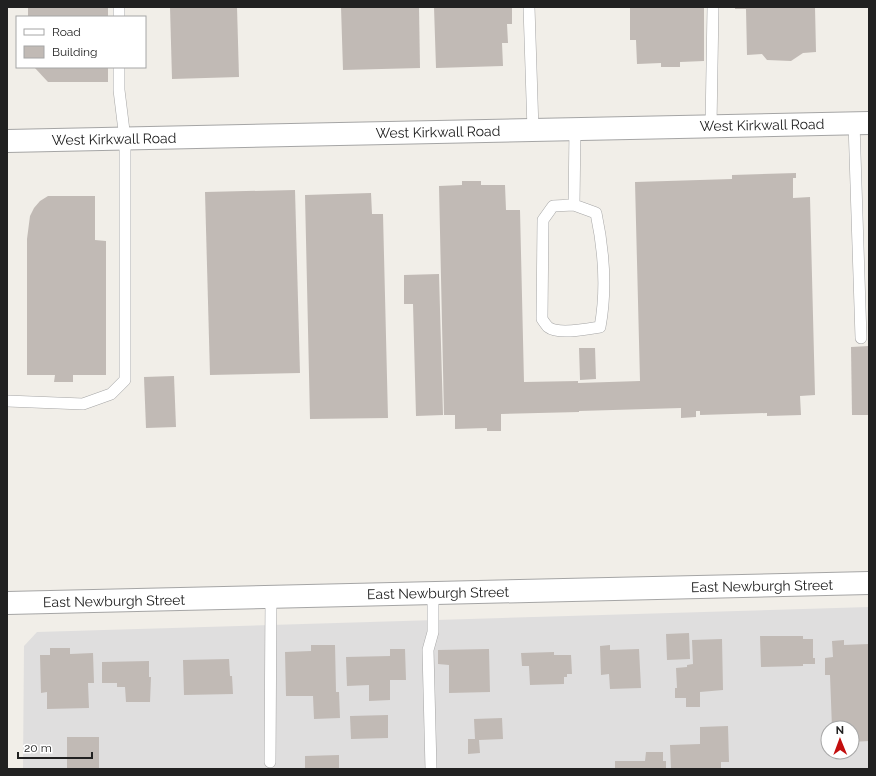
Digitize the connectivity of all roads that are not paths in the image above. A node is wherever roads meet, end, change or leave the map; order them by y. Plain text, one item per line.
1 (529, 7) edge
2 (713, 7) edge
3 (119, 68) edge
4 (861, 123) edge
5 (711, 126) junction
6 (575, 129) junction
7 (533, 130) junction
8 (126, 139) junction
9 (7, 141) edge
10 (574, 205) junction
11 (861, 338) dead end
12 (7, 401) edge
13 (869, 583) edge
14 (433, 594) junction
15 (271, 597) junction
16 (7, 603) edge
17 (270, 762) dead end
18 (431, 769) edge

1 - 7 lane
2 - 5 lane
3 - 8 lane
4 - 5 street, West Kirkwall Road
4 - 11 lane
5 - 6 street, West Kirkwall Road
6 - 7 street, West Kirkwall Road
6 - 10 lane
7 - 8 street, West Kirkwall Road
8 - 9 street, West Kirkwall Road
8 - 12 lane
10 - 10 lane
13 - 14 street, East Newburgh Street
14 - 15 street, East Newburgh Street
14 - 18 lane
15 - 16 street, East Newburgh Street
15 - 17 lane

